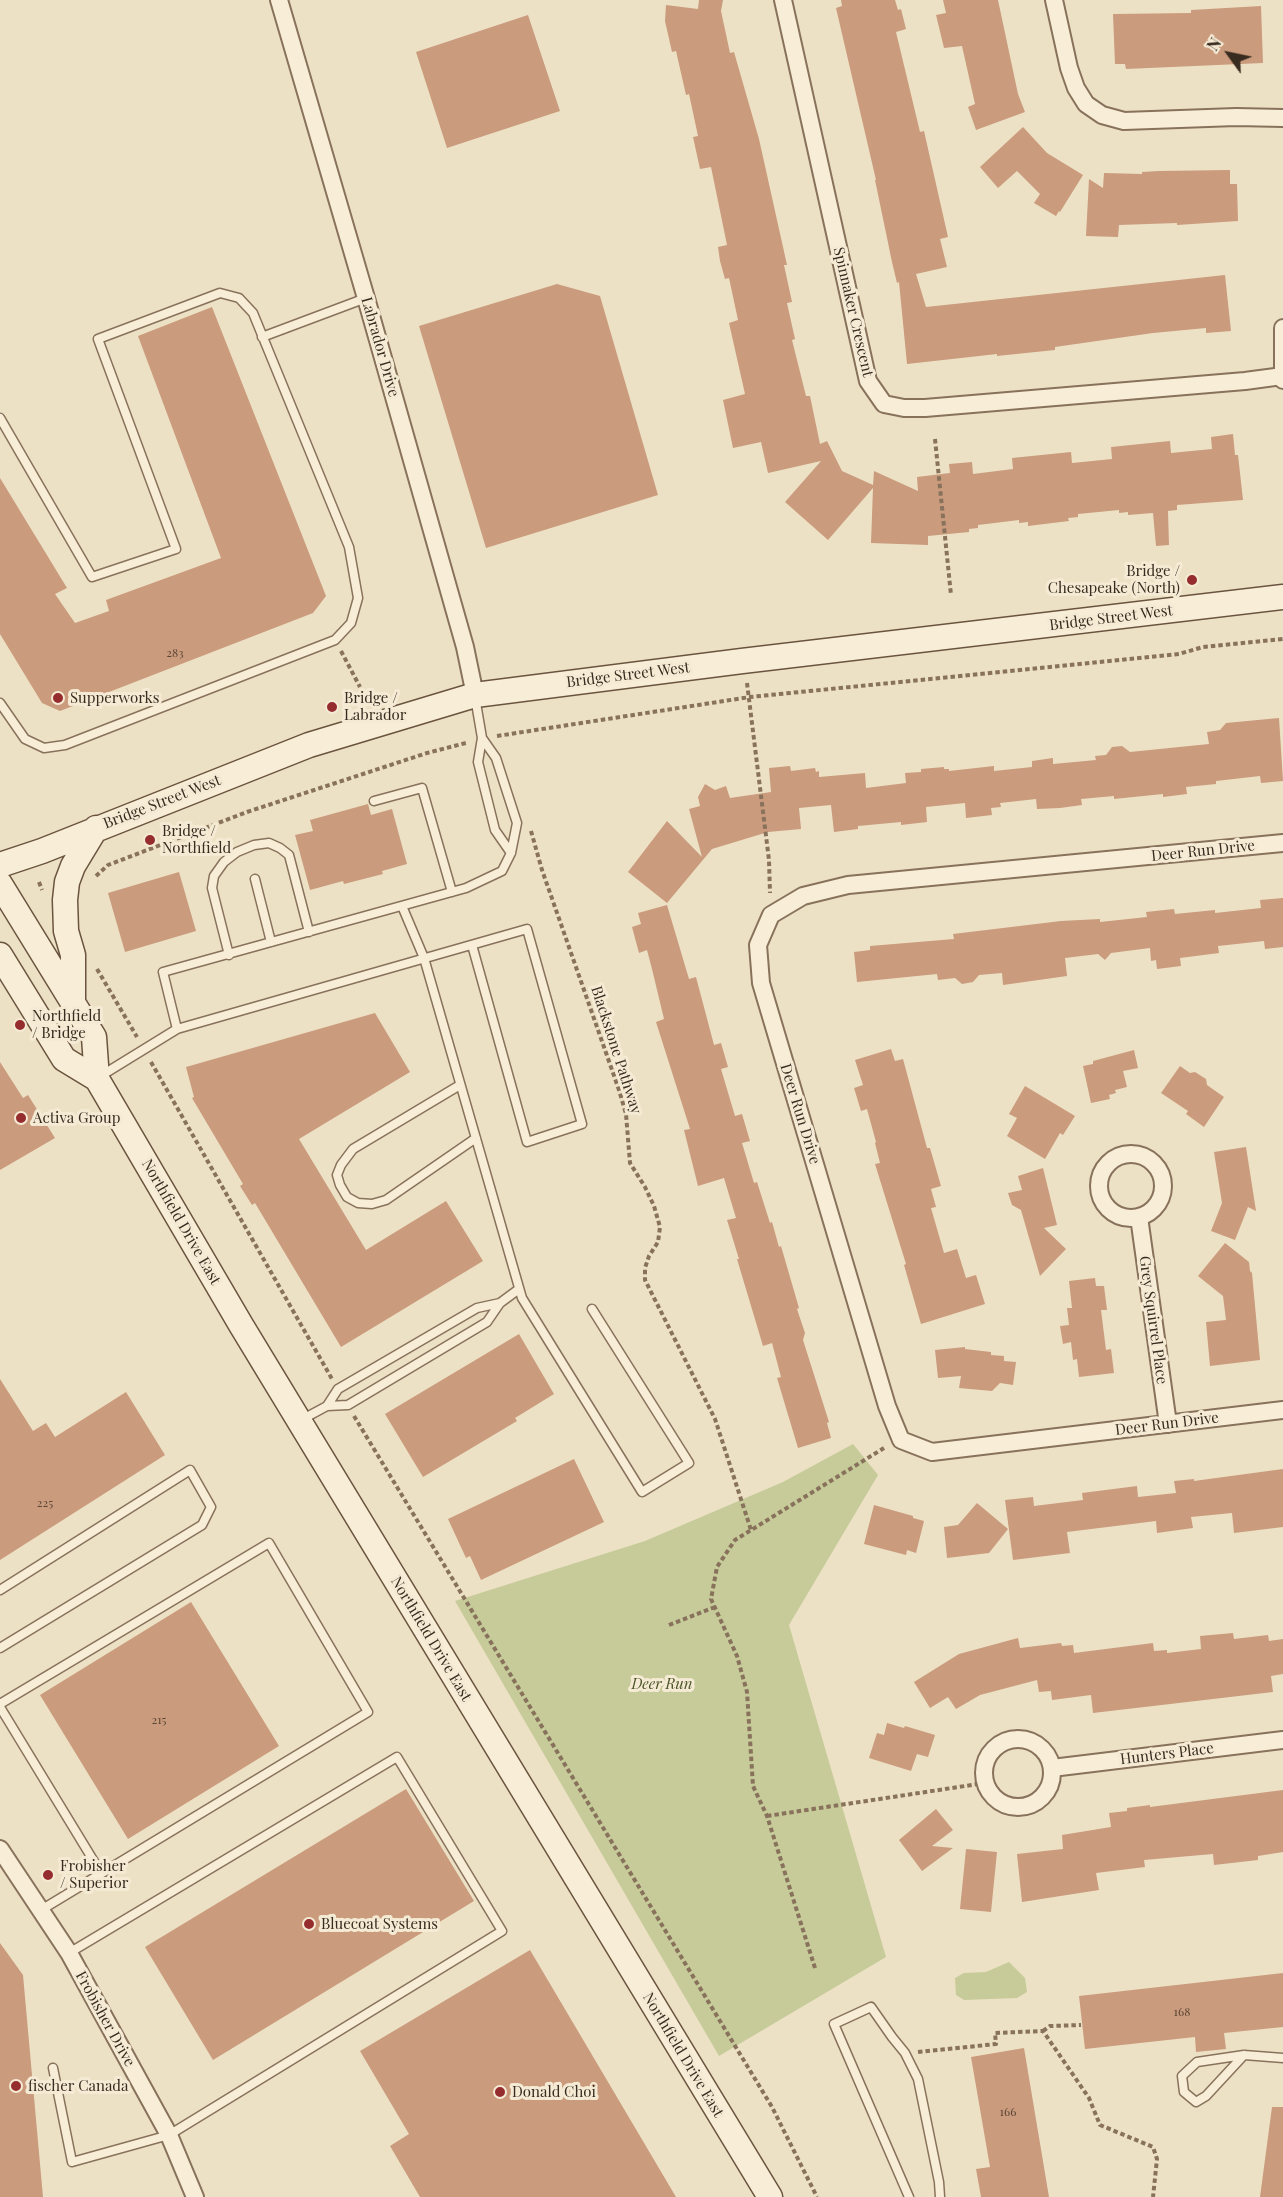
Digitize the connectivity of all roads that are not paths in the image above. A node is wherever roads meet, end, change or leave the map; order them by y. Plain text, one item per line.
1 (279, 0) edge
2 (783, 0) edge
3 (1054, 0) edge
4 (1283, 118) edge
5 (366, 298) junction
6 (1283, 328) edge
7 (262, 337) junction
8 (1283, 377) edge
9 (0, 418) edge
10 (1283, 597) edge
11 (475, 695) junction
12 (0, 703) edge
13 (482, 738) junction
14 (374, 801) dead end
15 (96, 828) junction
16 (1283, 843) edge
17 (512, 853) junction
18 (0, 865) edge
19 (255, 879) dead end
20 (0, 884) edge
21 (452, 892) junction
22 (402, 906) junction
23 (309, 932) junction
24 (271, 942) junction
25 (472, 945) junction
26 (229, 954) junction
27 (0, 955) edge
28 (424, 958) junction
29 (73, 1001) junction
30 (177, 1029) junction
31 (97, 1079) junction
32 (460, 1085) junction
33 (476, 1138) junction
34 (1139, 1217) dead end
35 (519, 1289) junction
36 (500, 1303) junction
37 (592, 1309) dead end
38 (327, 1406) junction
39 (1283, 1410) edge
40 (299, 1421) junction
41 (1167, 1424) junction
42 (0, 1590) edge
43 (0, 1648) edge
44 (0, 1706) edge
45 (1283, 1740) edge
46 (1052, 1768) junction
47 (0, 1849) edge
48 (101, 1873) junction
49 (41, 1910) junction
50 (69, 1953) junction
51 (1244, 2055) junction
52 (1283, 2058) edge
53 (53, 2068) dead end
54 (169, 2135) junction
55 (765, 2193) edge
56 (195, 2197) edge
57 (909, 2197) edge
58 (939, 2197) edge

1 - 5 street, Labrador Drive
2 - 8 street, Spinnaker Crescent
3 - 4 street
5 - 7 lane
5 - 11 street, Labrador Drive
6 - 8 street
7 - 9 lane
7 - 12 lane
10 - 11 main road, Bridge Street West
11 - 13 lane
11 - 15 main road, Bridge Street West
13 - 17 lane
13 - 17 lane
14 - 21 lane
15 - 18 main road, Bridge Street West
15 - 29 main road
16 - 41 street, Deer Run Drive
17 - 21 lane
19 - 24 lane
20 - 29 main road, Northfield Drive East
21 - 22 lane
22 - 23 lane
22 - 28 lane
23 - 24 lane
23 - 26 lane
24 - 26 lane
25 - 25 lane
25 - 28 lane
26 - 30 lane
27 - 31 main road, Northfield Drive East
28 - 30 lane
28 - 32 lane
29 - 31 main road, Northfield Drive East
30 - 31 lane
31 - 40 main road, Northfield Drive East
32 - 33 lane
32 - 33 lane
33 - 35 lane
34 - 41 street, Grey Squirrel Place
35 - 36 lane
35 - 37 lane
36 - 38 lane
36 - 38 lane
38 - 40 lane
39 - 41 street, Deer Run Drive
40 - 55 main road, Northfield Drive East
42 - 43 lane
44 - 48 lane
44 - 48 lane
45 - 46 street, Hunters Place
46 - 46 street
47 - 49 street, Frobisher Drive
48 - 49 lane
49 - 50 street, Frobisher Drive
50 - 54 street, Frobisher Drive
50 - 54 lane
51 - 51 lane
51 - 52 lane
53 - 54 lane
54 - 56 street, Frobisher Drive
57 - 58 lane

